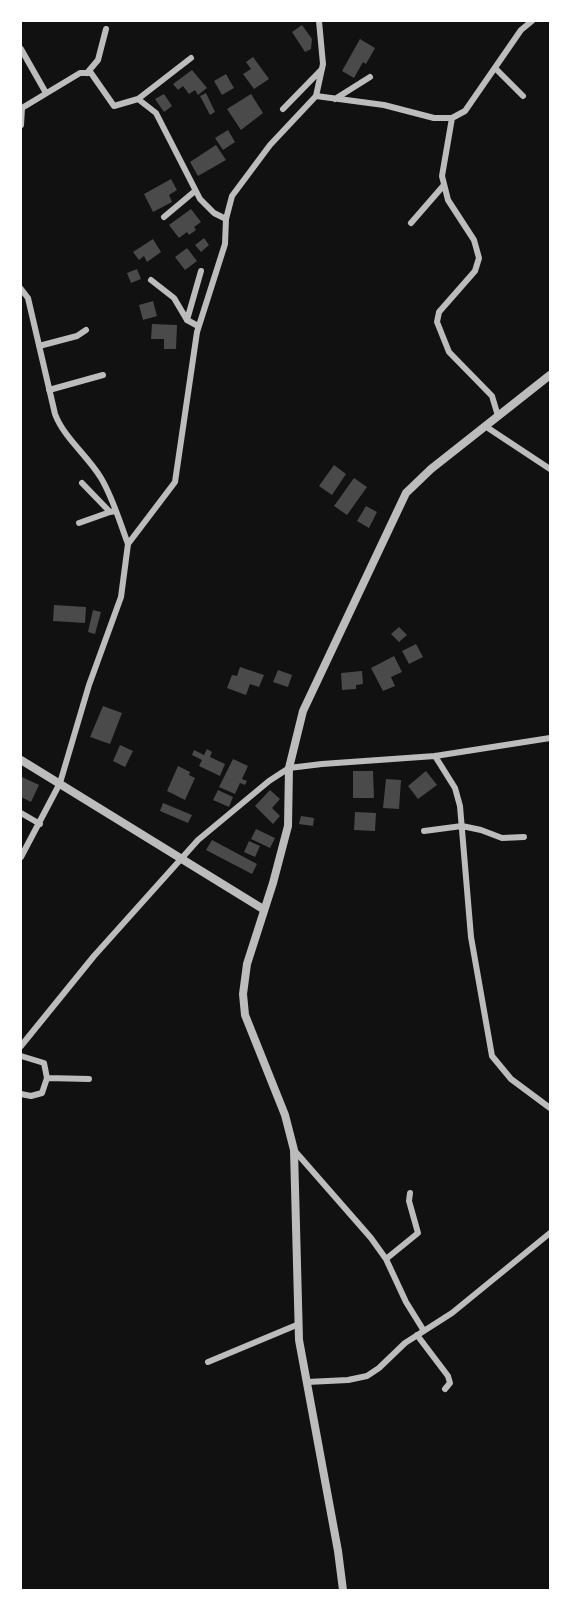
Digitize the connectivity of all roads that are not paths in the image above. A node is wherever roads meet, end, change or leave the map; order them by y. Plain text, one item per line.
1 (319, 21) edge
2 (531, 21) edge
3 (106, 29) dead end
4 (21, 49) edge
5 (191, 58) dead end
6 (495, 68) junction
7 (322, 69) junction
8 (87, 73) junction
9 (370, 77) dead end
10 (46, 93) junction
11 (316, 96) junction
12 (524, 96) dead end
13 (138, 99) junction
14 (335, 99) junction
15 (283, 109) dead end
16 (452, 118) junction
17 (21, 125) edge
18 (444, 185) junction
19 (195, 191) junction
20 (164, 217) dead end
21 (226, 219) junction
22 (411, 223) dead end
23 (201, 271) dead end
24 (151, 280) dead end
25 (21, 289) edge
26 (187, 320) junction
27 (198, 326) junction
28 (86, 330) dead end
29 (39, 346) junction
30 (103, 375) dead end
31 (550, 375) edge
32 (49, 390) junction
33 (498, 416) junction
34 (485, 426) junction
35 (550, 469) edge
36 (82, 483) dead end
37 (112, 512) junction
38 (79, 523) dead end
39 (128, 544) junction
40 (550, 738) edge
41 (435, 756) junction
42 (21, 760) edge
43 (289, 768) junction
44 (60, 783) junction
45 (21, 813) edge
46 (40, 824) junction
47 (462, 826) junction
48 (424, 831) dead end
49 (524, 837) dead end
50 (21, 857) edge
51 (181, 859) junction
52 (264, 909) junction
53 (21, 1046) edge
54 (21, 1056) edge
55 (47, 1078) junction
56 (89, 1079) dead end
57 (21, 1094) edge
58 (550, 1108) edge
59 (294, 1150) junction
60 (410, 1193) dead end
61 (550, 1233) edge
62 (386, 1259) junction
63 (299, 1324) junction
64 (424, 1330) junction
65 (417, 1335) junction
66 (208, 1362) dead end
67 (307, 1382) junction
68 (445, 1389) dead end
69 (344, 1590) edge

1 - 7 street
2 - 6 street
3 - 8 street
4 - 10 street
5 - 13 street
6 - 12 street
6 - 16 street
7 - 11 street
7 - 15 street
8 - 10 street
8 - 13 street
9 - 14 street
10 - 17 street
11 - 14 street
11 - 21 street
13 - 19 street
14 - 16 street
16 - 18 street
18 - 22 street
18 - 33 street
19 - 20 street
19 - 21 street
21 - 27 street
23 - 26 street
24 - 26 street
25 - 29 street
26 - 27 street
27 - 39 street
28 - 29 street
29 - 32 street
30 - 32 street
31 - 33 street
32 - 37 street
33 - 34 street
34 - 35 street
34 - 43 street
36 - 37 street
37 - 38 street
37 - 39 street
39 - 44 street
40 - 41 street
41 - 43 street
41 - 47 street
42 - 44 street
43 - 51 street
43 - 52 street
44 - 46 street
44 - 51 street
45 - 46 street
46 - 50 street
47 - 48 street
47 - 49 street
47 - 58 street
51 - 52 street
51 - 53 street
52 - 59 street
54 - 55 street
55 - 56 street
55 - 57 street
59 - 62 street
59 - 63 street
60 - 62 street
61 - 64 street
62 - 64 street
63 - 66 street
63 - 67 street
64 - 65 street
65 - 67 street
65 - 68 street
67 - 69 street

